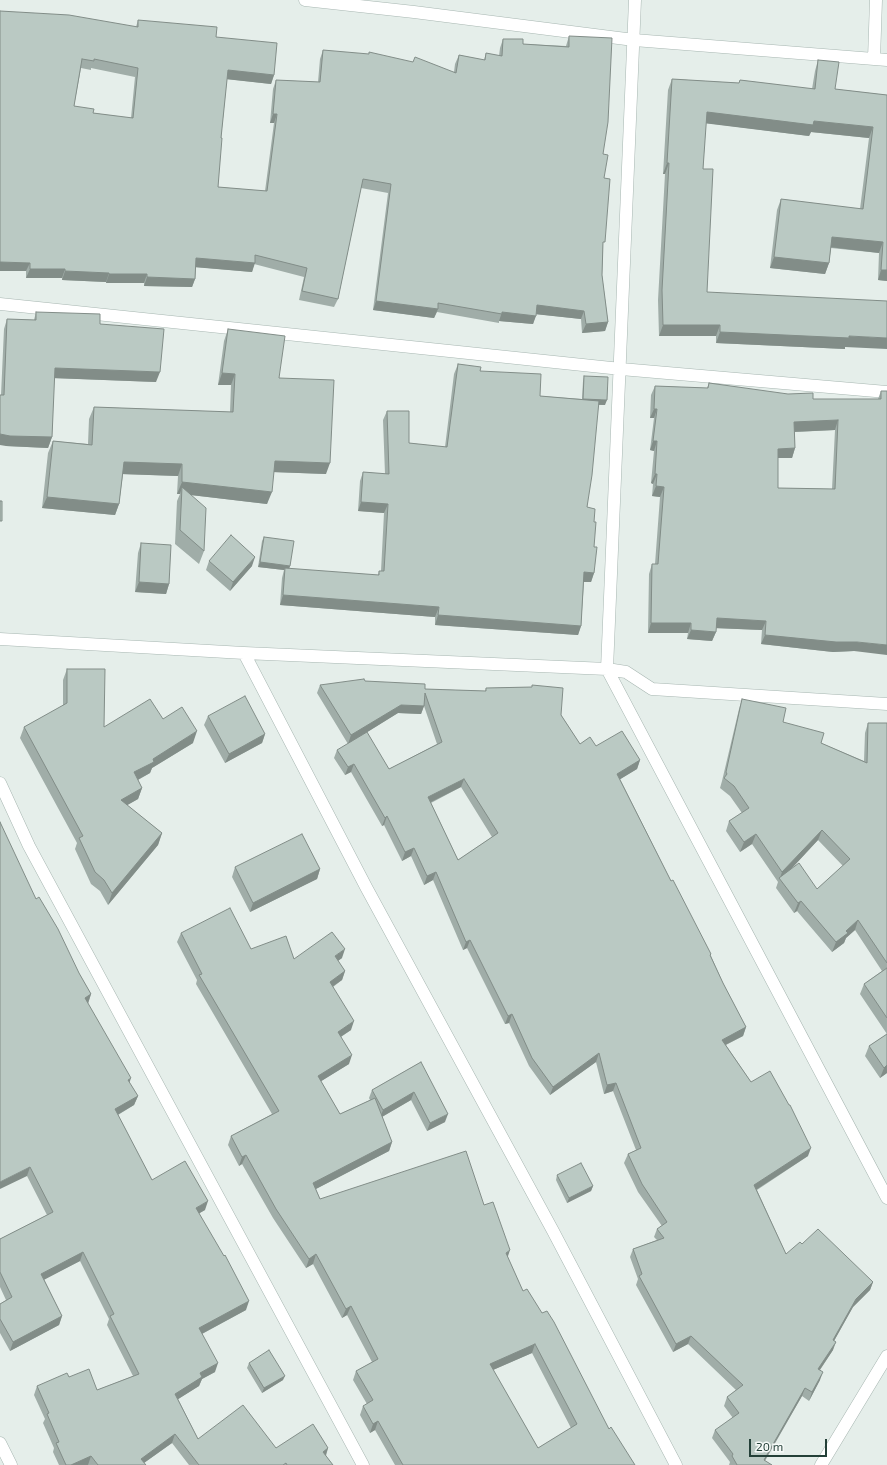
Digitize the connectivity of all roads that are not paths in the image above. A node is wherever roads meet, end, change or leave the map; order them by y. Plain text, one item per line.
1 (305, 0) edge
2 (635, 0) edge
3 (876, 0) edge
4 (634, 40) junction
5 (874, 59) junction
6 (887, 60) edge
7 (0, 304) edge
8 (621, 369) junction
9 (887, 392) edge
10 (0, 639) edge
11 (244, 653) junction
12 (608, 669) junction
13 (887, 704) edge
14 (0, 783) edge
15 (887, 1198) edge
16 (887, 1356) edge
17 (0, 1442) edge
18 (11, 1465) edge
19 (363, 1465) edge
20 (676, 1465) edge
21 (821, 1465) edge

1 - 4 street
2 - 4 street
3 - 5 street
4 - 5 street
4 - 8 street
5 - 6 street
7 - 8 street
8 - 9 street
8 - 12 street
10 - 11 street
11 - 12 street
11 - 20 street
12 - 13 street
12 - 15 street
14 - 19 street
16 - 21 street
17 - 18 street

